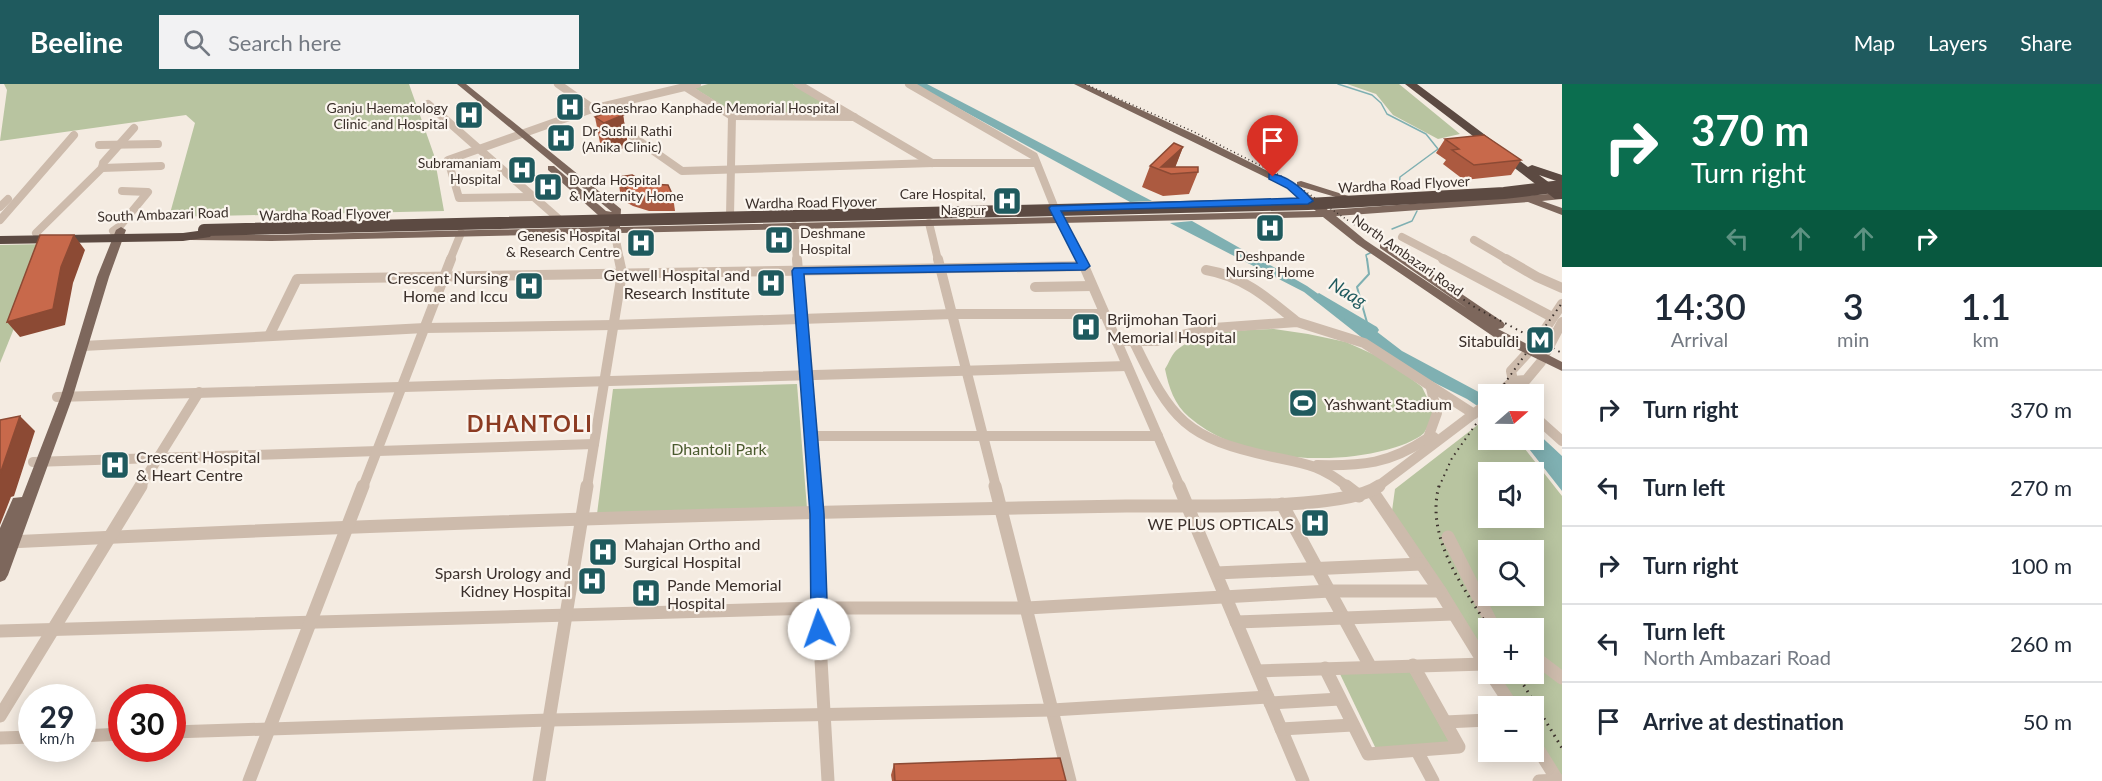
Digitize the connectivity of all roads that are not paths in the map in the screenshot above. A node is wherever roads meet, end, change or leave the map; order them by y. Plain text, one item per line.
1 (452, 84) edge
2 (461, 84) edge
3 (558, 84) edge
4 (697, 84) edge
5 (798, 84) edge
6 (909, 84) edge
7 (1078, 84) edge
8 (1086, 84) edge
9 (1410, 84) edge
10 (1417, 84) edge
11 (683, 85) edge
12 (428, 104) dead end
13 (592, 109) junction
14 (732, 116) junction
15 (854, 117) junction
16 (134, 128) dead end
17 (1183, 129) junction
18 (74, 135) dead end
19 (518, 135) junction
20 (158, 144) dead end
21 (99, 145) dead end
22 (120, 145) junction
23 (478, 149) junction
24 (933, 163) junction
25 (1036, 163) junction
26 (161, 166) dead end
27 (102, 168) junction
28 (730, 170) junction
29 (1528, 170) junction
30 (1301, 184) junction
31 (1516, 187) junction
32 (1559, 189) edge
33 (122, 190) dead end
34 (534, 197) junction
35 (8, 199) dead end
36 (1353, 199) junction
37 (1529, 199) junction
38 (1322, 200) junction
39 (0, 207) edge
40 (1308, 207) junction
41 (1054, 208) junction
42 (1562, 212) edge
43 (730, 216) junction
44 (1336, 217) junction
45 (1351, 218) junction
46 (560, 219) junction
47 (0, 220) edge
48 (1059, 221) junction
49 (929, 223) junction
50 (614, 224) junction
51 (794, 226) junction
52 (36, 232) junction
53 (185, 233) junction
54 (460, 233) junction
55 (0, 234) edge
56 (113, 237) junction
57 (1402, 237) dead end
58 (0, 240) edge
59 (1474, 240) dead end
60 (1085, 266) junction
61 (941, 267) junction
62 (1206, 270) dead end
63 (798, 271) junction
64 (622, 273) junction
65 (445, 276) junction
66 (1092, 286) junction
67 (1035, 287) dead end
68 (1562, 288) edge
69 (1562, 304) edge
70 (953, 314) junction
71 (1104, 314) junction
72 (1552, 317) junction
73 (802, 320) junction
74 (1297, 322) junction
75 (1562, 322) edge
76 (613, 325) junction
77 (425, 328) junction
78 (269, 336) junction
79 (1116, 341) junction
80 (1134, 342) junction
81 (83, 346) junction
82 (1532, 349) junction
83 (1545, 355) junction
84 (1562, 358) edge
85 (1127, 366) junction
86 (1562, 367) edge
87 (967, 372) junction
88 (805, 376) junction
89 (1513, 381) junction
90 (603, 382) junction
91 (1510, 384) edge
92 (402, 387) junction
93 (1431, 387) junction
94 (199, 392) junction
95 (62, 396) junction
96 (1476, 413) joint
97 (1544, 425) edge
98 (810, 436) junction
99 (984, 436) junction
100 (1158, 436) junction
101 (1446, 436) junction
102 (1428, 438) junction
103 (1562, 441) edge
104 (594, 444) junction
105 (377, 452) junction
106 (160, 458) junction
107 (38, 461) junction
108 (1314, 465) junction
109 (1372, 491) junction
110 (1359, 496) junction
111 (1282, 504) junction
112 (1188, 506) junction
113 (1002, 508) junction
114 (817, 514) junction
115 (583, 521) junction
116 (348, 526) junction
117 (112, 537) junction
118 (1448, 537) dead end
119 (5, 544) edge
120 (1421, 564) junction
121 (1318, 569) junction
122 (1216, 573) junction
123 (0, 575) edge
124 (1330, 591) junction
125 (1440, 591) junction
126 (1225, 595) junction
127 (818, 608) junction
128 (1027, 608) junction
129 (1453, 614) junction
130 (565, 615) junction
131 (1489, 618) edge
132 (1345, 619) junction
133 (311, 622) junction
134 (1236, 622) junction
135 (54, 629) junction
136 (0, 631) edge
137 (1478, 653) edge
138 (1544, 664) edge
139 (1370, 666) junction
140 (1413, 666) junction
141 (1325, 668) junction
142 (1478, 669) edge
143 (1257, 671) junction
144 (1562, 678) edge
145 (1340, 699) junction
146 (1269, 700) junction
147 (1052, 711) junction
148 (824, 714) junction
149 (0, 716) edge
150 (550, 720) junction
151 (1478, 720) edge
152 (1445, 722) junction
153 (1353, 725) junction
154 (269, 729) junction
155 (1281, 729) junction
156 (186, 732) edge
157 (18, 737) edge
158 (0, 738) edge
159 (1418, 750) junction
160 (1544, 759) edge
161 (249, 781) edge
162 (539, 781) edge
163 (828, 781) edge
164 (1070, 781) edge
165 (1303, 781) edge
166 (1433, 781) edge
167 (1539, 781) edge
168 (1558, 781) edge

1 - 19 main road
2 - 19 main road
3 - 13 street
4 - 11 street
5 - 15 street
6 - 25 street
7 - 17 main road, North Ambazari Road
8 - 17 main road, North Ambazari Road
9 - 29 highway
10 - 29 highway
11 - 13 street
11 - 14 street
12 - 23 street
13 - 19 street
13 - 28 street
14 - 15 street
14 - 28 street
15 - 24 street
16 - 22 street
17 - 30 main road, North Ambazari Road
17 - 40 main road, North Ambazari Road
18 - 47 street
19 - 23 street
19 - 50 main road
20 - 22 street
21 - 22 street
22 - 27 street
23 - 34 street
23 - 34 street
24 - 25 street
24 - 28 street
25 - 41 street
26 - 27 street
27 - 52 street
28 - 43 street
29 - 31 highway
29 - 32 highway
29 - 32 highway
30 - 36 main road
30 - 38 main road, North Ambazari Road
31 - 32 main road
31 - 36 main road
32 - 37 main road
32 - 53 highway, Wardha Road Flyover, bridge
33 - 56 street
34 - 46 street
35 - 39 street
36 - 38 main road
37 - 42 main road
37 - 45 main road
38 - 40 main road
38 - 44 main road, North Ambazari Road
40 - 41 main road
40 - 44 main road
40 - 44 main road, North Ambazari Road
40 - 48 main road
41 - 43 main road
41 - 48 street
43 - 50 main road
44 - 45 main road
44 - 82 main road, North Ambazari Road
45 - 82 main road
46 - 50 main road, South Ambazari Road
46 - 53 main road, South Ambazari Road
48 - 49 main road
48 - 60 street
49 - 51 main road
49 - 61 street
50 - 51 main road
50 - 54 main road
50 - 64 street
51 - 63 street
52 - 55 highway, South Ambazari Road
52 - 56 highway, South Ambazari Road
53 - 54 main road
53 - 56 highway, South Ambazari Road
53 - 56 highway
54 - 65 street
56 - 58 highway
56 - 81 main road
56 - 95 main road
57 - 72 street
59 - 68 street
60 - 61 street
60 - 66 street
61 - 63 street
61 - 70 street
62 - 74 street
63 - 64 street
63 - 73 street
64 - 65 street
64 - 76 street
65 - 77 street
65 - 78 street
66 - 67 street
66 - 71 street
69 - 72 street
70 - 71 street
70 - 73 street
70 - 87 street
71 - 79 street
72 - 82 street
73 - 76 street
73 - 88 street
74 - 80 street
74 - 93 street
75 - 83 street
76 - 77 street
76 - 90 street
77 - 78 street
77 - 92 street
78 - 81 street
79 - 80 street
79 - 85 street
80 - 108 street
81 - 95 main road
82 - 83 main road
82 - 89 street
83 - 84 main road
83 - 86 main road
83 - 89 street
85 - 87 street
85 - 100 street
87 - 88 street
87 - 99 street
88 - 90 street
88 - 98 street
89 - 91 street
90 - 92 street
90 - 104 street
92 - 94 street
92 - 105 street
93 - 96 street
93 - 102 street
94 - 95 street
94 - 106 street
95 - 107 main road
96 - 101 street
97 - 103 street
98 - 99 street
98 - 114 street
99 - 100 street
99 - 113 street
100 - 112 street
101 - 102 street
101 - 109 street
102 - 108 street
104 - 105 street
104 - 115 street
105 - 106 street
105 - 116 street
106 - 107 street
106 - 117 street
107 - 119 main road
108 - 110 street
109 - 110 street
109 - 120 street
110 - 111 street
111 - 112 street
111 - 121 street
112 - 113 street
112 - 122 street
113 - 114 street
113 - 128 street
114 - 115 street
114 - 127 street
115 - 116 street
115 - 130 street
116 - 117 street
116 - 133 street
117 - 119 street
117 - 135 street
118 - 131 street
119 - 123 main road
120 - 121 street
120 - 125 street
121 - 122 street
121 - 124 street
122 - 126 street
124 - 125 street
124 - 126 street
124 - 132 street
125 - 129 street
126 - 128 street
126 - 134 street
127 - 128 street
127 - 130 street
127 - 148 street
128 - 147 street
129 - 132 street
129 - 137 street
130 - 133 street
130 - 150 street
132 - 134 street
132 - 139 street
133 - 135 street
133 - 154 street
134 - 143 street
135 - 136 street
135 - 149 street
138 - 144 street
139 - 140 street
139 - 141 street
140 - 142 street
140 - 152 street
141 - 143 street
141 - 145 street
143 - 146 street
145 - 146 street
145 - 153 street
146 - 147 street
146 - 155 street
147 - 148 street
147 - 164 street
148 - 150 street
148 - 163 street
150 - 154 street
150 - 162 street
151 - 152 street
152 - 159 street
153 - 155 street
153 - 159 street
154 - 156 street
154 - 161 street
155 - 165 street
157 - 158 street
159 - 166 street
160 - 168 street
167 - 168 street

